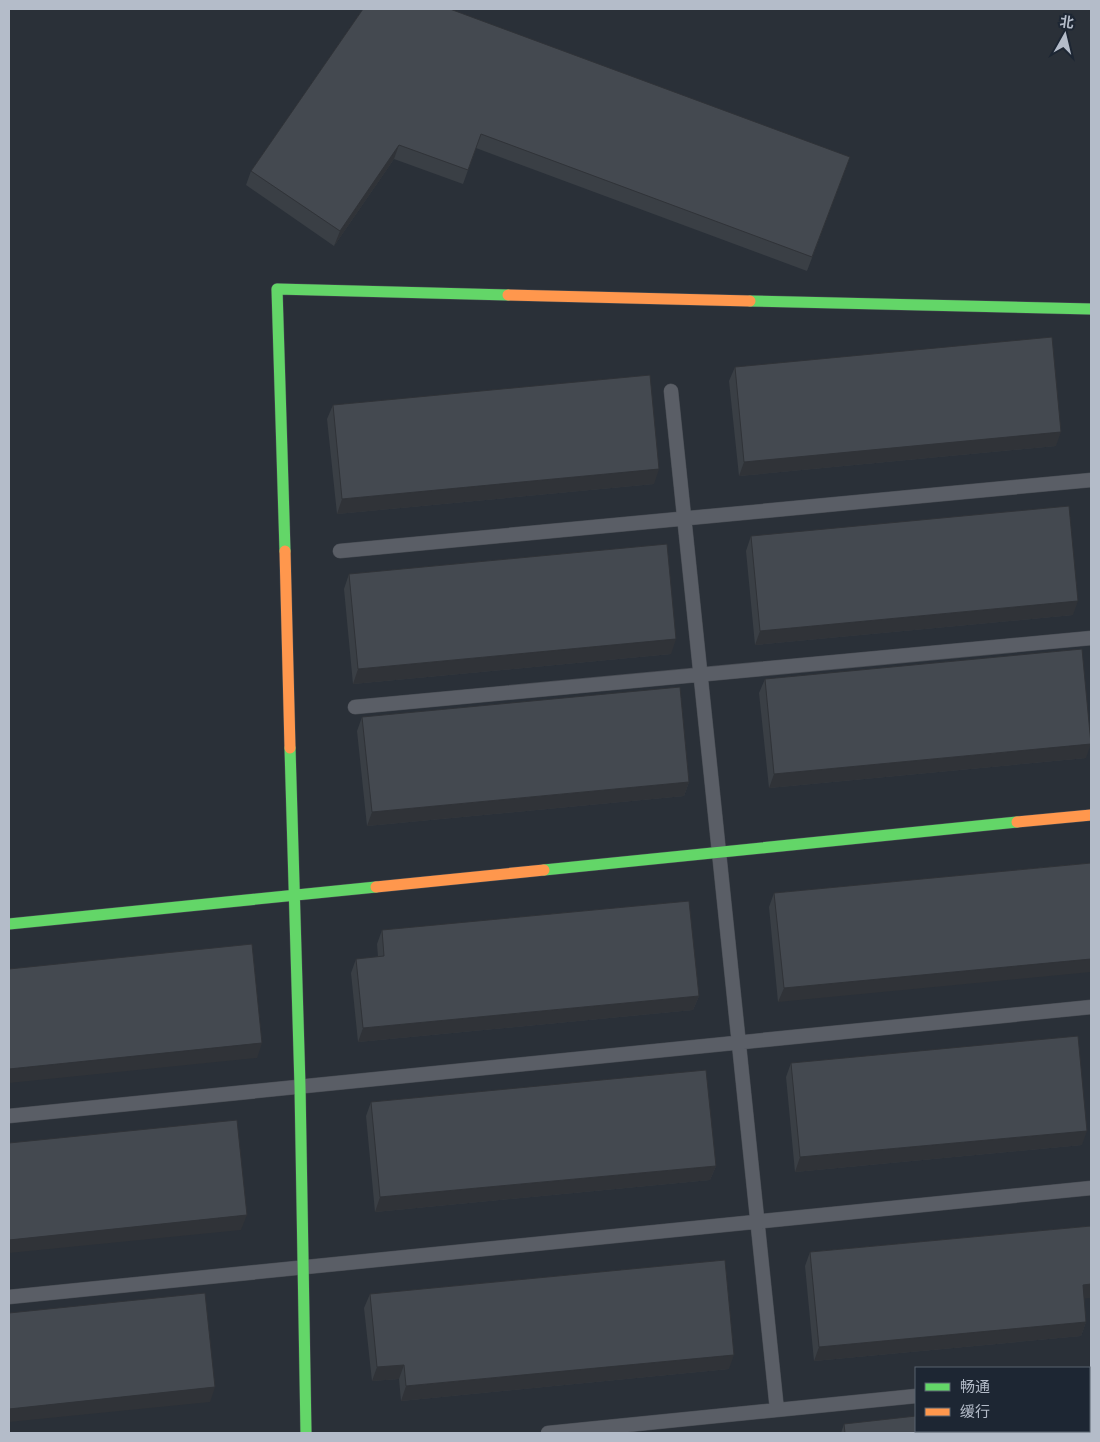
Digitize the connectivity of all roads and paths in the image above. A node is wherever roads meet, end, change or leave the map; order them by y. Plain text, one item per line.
1 (1091, 309) edge
2 (672, 391) dead end
3 (1091, 480) edge
4 (685, 519) junction
5 (340, 551) dead end
6 (1091, 638) edge
7 (701, 675) junction
8 (355, 708) dead end
9 (1091, 815) edge
10 (719, 852) junction
11 (295, 895) junction
12 (9, 924) edge
13 (1091, 1006) edge
14 (739, 1042) junction
15 (300, 1086) junction
16 (9, 1116) edge
17 (1091, 1188) edge
18 (757, 1221) junction
19 (303, 1267) junction
20 (9, 1297) edge
21 (915, 1396) edge
22 (777, 1410) junction
23 (306, 1433) edge
24 (548, 1433) edge

1 - 11 street
2 - 4 lane
3 - 4 lane
4 - 5 lane
4 - 7 lane
6 - 7 lane
7 - 8 lane
7 - 10 lane
9 - 10 street
10 - 11 street
10 - 14 lane
11 - 12 street
11 - 15 street
13 - 14 lane
14 - 15 lane
14 - 18 lane
15 - 16 lane
15 - 19 street
17 - 18 lane
18 - 19 lane
18 - 22 lane
19 - 20 lane
19 - 23 street
21 - 22 lane
22 - 24 lane

